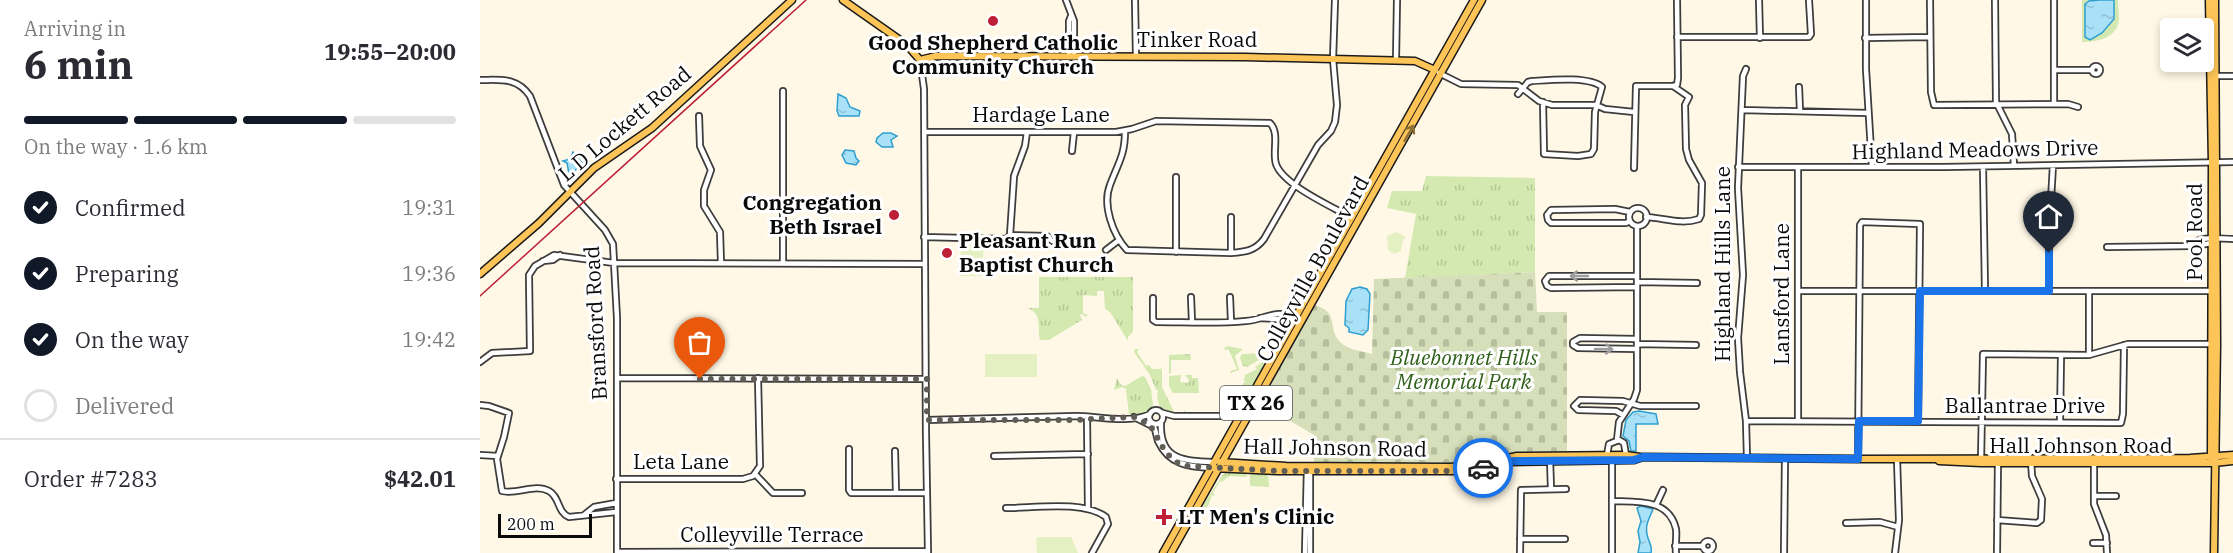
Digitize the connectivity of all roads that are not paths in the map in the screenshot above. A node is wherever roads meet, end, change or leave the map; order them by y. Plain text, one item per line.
1 (792, 0) edge
2 (843, 0) edge
3 (1066, 0) edge
4 (1135, 0) edge
5 (1335, 0) edge
6 (1396, 0) edge
7 (1474, 0) edge
8 (1482, 0) edge
9 (1677, 0) edge
10 (1759, 0) edge
11 (1809, 0) edge
12 (1866, 0) edge
13 (1930, 0) edge
14 (1995, 0) edge
15 (2054, 0) edge
16 (2209, 0) edge
17 (2215, 0) edge
18 (1677, 37) junction
19 (1930, 37) junction
20 (1760, 38) junction
21 (1865, 38) junction
22 (1071, 57) junction
23 (1136, 57) junction
24 (1333, 59) junction
25 (920, 60) junction
26 (1396, 60) junction
27 (1746, 69) dead end
28 (2054, 70) junction
29 (2091, 70) dead end
30 (1438, 72) junction
31 (2212, 76) junction
32 (2233, 76) edge
33 (480, 80) edge
34 (1673, 86) junction
35 (1799, 87) dead end
36 (1523, 89) junction
37 (783, 91) dead end
38 (1518, 94) dead end
39 (1543, 102) junction
40 (1997, 104) junction
41 (2054, 104) junction
42 (1596, 105) junction
43 (2078, 107) dead end
44 (1742, 110) junction
45 (1800, 111) junction
46 (1634, 112) junction
47 (1868, 113) junction
48 (699, 116) dead end
49 (1125, 131) junction
50 (925, 132) junction
51 (1028, 132) junction
52 (1074, 132) junction
53 (1072, 151) dead end
54 (1388, 154) junction
55 (1395, 157) junction
56 (2233, 162) edge
57 (2214, 163) junction
58 (2053, 165) junction
59 (2014, 166) junction
60 (1738, 167) junction
61 (1798, 167) junction
62 (1872, 167) junction
63 (1983, 167) junction
64 (1634, 168) dead end
65 (1176, 177) dead end
66 (1294, 184) junction
67 (568, 192) junction
68 (1630, 212) junction
69 (1231, 217) dead end
70 (1646, 217) junction
71 (1352, 218) junction
72 (1630, 221) junction
73 (1637, 226) junction
74 (1010, 235) junction
75 (924, 237) junction
76 (2233, 239) edge
77 (1052, 240) dead end
78 (1119, 240) junction
79 (2213, 240) junction
80 (2107, 248) dead end
81 (1106, 250) dead end
82 (1176, 252) junction
83 (1231, 253) junction
84 (614, 263) junction
85 (721, 263) junction
86 (783, 263) junction
87 (925, 264) junction
88 (480, 274) edge
89 (1637, 282) junction
90 (1697, 283) dead end
91 (1798, 291) junction
92 (1858, 291) junction
93 (1920, 291) junction
94 (1985, 291) junction
95 (2049, 291) junction
96 (2089, 291) junction
97 (2214, 291) junction
98 (1191, 297) dead end
99 (1230, 297) dead end
100 (1153, 298) dead end
101 (1299, 320) junction
102 (1231, 321) junction
103 (1192, 322) junction
104 (1637, 344) junction
105 (2214, 344) junction
106 (1696, 345) dead end
107 (2124, 345) junction
108 (2061, 354) junction
109 (2089, 355) junction
110 (480, 362) edge
111 (617, 378) junction
112 (758, 378) junction
113 (927, 379) junction
114 (1632, 403) junction
115 (480, 405) edge
116 (1696, 406) dead end
117 (1163, 413) junction
118 (1150, 414) junction
119 (1623, 415) junction
120 (1174, 416) junction
121 (1227, 416) dead end
122 (1134, 417) junction
123 (1087, 418) junction
124 (927, 420) junction
125 (1797, 420) junction
126 (1746, 421) junction
127 (1859, 421) junction
128 (1918, 421) junction
129 (1981, 421) junction
130 (1151, 422) junction
131 (1162, 422) junction
132 (2061, 422) junction
133 (1156, 435) junction
134 (1617, 440) junction
135 (1162, 444) junction
136 (849, 449) dead end
137 (895, 451) dead end
138 (1088, 454) junction
139 (480, 455) edge
140 (1626, 455) junction
141 (2233, 455) edge
142 (498, 456) junction
143 (994, 456) dead end
144 (1610, 458) junction
145 (1640, 458) junction
146 (1747, 458) junction
147 (1785, 458) junction
148 (1550, 459) junction
149 (1858, 459) junction
150 (1897, 459) junction
151 (2214, 459) junction
152 (1981, 460) junction
153 (1998, 460) junction
154 (2031, 460) junction
155 (2094, 461) junction
156 (2233, 461) edge
157 (1213, 465) junction
158 (1221, 465) junction
159 (1286, 466) junction
160 (1309, 468) junction
161 (1271, 471) junction
162 (755, 474) junction
163 (616, 478) junction
164 (1551, 489) junction
165 (1566, 489) dead end
166 (1663, 490) dead end
167 (802, 493) dead end
168 (896, 493) junction
169 (927, 493) junction
170 (2094, 496) junction
171 (2116, 496) dead end
172 (1612, 501) junction
173 (616, 503) junction
174 (1656, 505) junction
175 (594, 507) junction
176 (1006, 508) dead end
177 (1088, 509) junction
178 (616, 512) junction
179 (595, 514) junction
180 (582, 517) junction
181 (1997, 520) junction
182 (1308, 521) junction
183 (1846, 523) dead end
184 (1898, 526) junction
185 (1520, 539) junction
186 (1565, 539) dead end
187 (2093, 543) dead end
188 (2107, 543) junction
189 (1676, 546) junction
190 (1703, 546) dead end
191 (616, 552) edge
192 (817, 552) edge
193 (928, 552) edge
194 (1092, 553) edge
195 (1163, 553) edge
196 (1171, 553) edge
197 (1305, 553) edge
198 (1311, 553) edge
199 (1520, 553) edge
200 (1612, 553) edge
201 (1676, 553) edge
202 (1784, 553) edge
203 (1895, 553) edge
204 (1997, 553) edge
205 (2107, 553) edge
206 (2214, 553) edge

1 - 67 main road, L D Lockett Road
2 - 25 main road
3 - 22 street
4 - 23 street
5 - 24 street
6 - 26 street
7 - 30 main road, Colleyville Boulevard / TX 26
8 - 30 main road, Colleyville Boulevard / TX 26
9 - 18 street
10 - 20 street
11 - 20 street
12 - 21 street
13 - 19 street
14 - 40 street
15 - 28 street
16 - 31 main road, Pool Road
17 - 31 main road, Pool Road
18 - 20 street
18 - 34 street
19 - 21 street
19 - 40 street
21 - 47 street
22 - 23 main road, Tinker Road
22 - 25 main road, Tinker Road
23 - 24 main road, Tinker Road
24 - 26 main road, Tinker Road
24 - 66 street
25 - 50 street
26 - 30 main road, Tinker Road
27 - 44 street, Highland Hills Lane
28 - 29 street
28 - 41 street
30 - 36 street
30 - 54 main road, Colleyville Boulevard / TX 26
55 -> 30 main road, Colleyville Boulevard / TX 26
31 - 32 street
31 - 57 main road, Pool Road
33 - 67 street, Bransford Road
34 - 46 street
34 - 70 street
35 - 45 street
36 - 38 street
36 - 39 street
36 - 42 street
37 - 86 street
39 - 42 street
39 - 42 street
40 - 41 street
40 - 59 street
41 - 43 street
42 - 46 street
44 - 45 street
44 - 60 street, Highland Hills Lane
45 - 47 street
46 - 64 street
47 - 62 street
48 - 85 street
49 - 52 street, Hardage Lane
49 - 66 street, Hardage Lane
49 - 78 street
50 - 51 street, Hardage Lane
50 - 75 street
51 - 52 street, Hardage Lane
51 - 74 street
52 - 53 street
54 - 55 main road
54 - 71 main road, Colleyville Boulevard / TX 26
55 - 101 main road, Colleyville Boulevard / TX 26
56 - 57 street, Highland Meadows Drive
57 - 58 street, Highland Meadows Drive
57 - 79 main road, Pool Road
58 - 59 street, Highland Meadows Drive
58 - 95 street
59 - 63 street, Highland Meadows Drive
60 - 61 street, Highland Meadows Drive
60 - 126 street, Highland Hills Lane
61 - 62 street, Highland Meadows Drive
61 - 91 street, Lansford Lane
62 - 63 street, Highland Meadows Drive
63 - 94 street
65 - 82 street
66 - 71 street, Hardage Lane
66 - 83 street
67 - 84 street, Bransford Road
67 - 88 main road, L D Lockett Road
68 - 70 street
68 - 72 street
68 - 72 street
69 - 83 street
70 - 73 street
71 - 101 main road, Colleyville Boulevard / TX 26
72 - 73 street
73 - 89 street
74 - 75 street
74 - 77 street
75 - 87 street
76 - 79 street
78 - 81 street
78 - 82 street
79 - 80 street
79 - 97 main road, Pool Road
82 - 83 street
84 - 85 street
84 - 110 street
84 - 111 street, Bransford Road
85 - 86 street
86 - 87 street
87 - 113 street
89 -> 89 street
89 - 90 street
89 - 104 street
91 - 92 street
91 - 125 street, Lansford Lane
92 - 93 street
92 - 93 street
92 - 127 street
93 - 94 street
93 - 128 street
94 - 95 street
95 - 96 street
96 - 97 street
96 - 109 street
97 - 105 main road, Pool Road
98 - 103 street
99 - 102 street
100 - 103 street
101 - 102 street
101 - 157 main road, Colleyville Boulevard / TX 26
101 - 158 main road, Colleyville Boulevard / TX 26
102 - 103 street
104 -> 104 street
104 - 106 street
104 - 114 street
105 - 107 street
105 - 151 main road, Pool Road
107 - 109 street
107 - 132 street, Ballantrae Drive
108 - 109 street
108 - 129 street
108 - 132 street
111 - 112 street
111 - 163 street, Bransford Road
112 - 113 street
112 - 162 street, Leta Lane
113 - 124 street
114 - 116 street
114 - 119 street
114 - 119 street
115 - 142 street
117 - 118 street
117 - 120 street
117 - 131 street
118 - 122 street
118 - 130 street, Hall Johnson Road
119 - 134 street
120 - 121 street
120 - 131 street
122 - 123 street
122 - 130 street
122 - 133 street
123 - 124 street
123 - 138 street
124 - 169 street
125 - 126 street, Ballantrae Drive
125 - 127 street, Ballantrae Drive
126 - 146 street, Highland Hills Lane
127 - 128 street, Ballantrae Drive
127 - 149 street
128 - 129 street, Ballantrae Drive
129 - 132 street, Ballantrae Drive
129 - 152 street
130 - 131 street
130 - 133 street, Hall Johnson Road
131 - 135 street
133 - 135 street, Hall Johnson Road
134 - 140 street
134 - 144 street
135 - 157 street, Hall Johnson Road
136 - 168 street
137 - 168 street
138 - 143 street
138 - 177 street
139 - 142 street
140 - 144 main road, Hall Johnson Road
140 - 145 main road, Hall Johnson Road
141 - 151 main road, Hall Johnson Road
142 - 180 street
144 - 145 main road, Hall Johnson Road
144 - 148 main road, Hall Johnson Road
144 - 172 street
145 - 146 main road, Hall Johnson Road
146 - 147 main road, Hall Johnson Road
147 - 149 main road, Hall Johnson Road
147 - 202 street
148 - 160 main road, Hall Johnson Road
148 - 164 street
149 - 150 main road, Hall Johnson Road
150 - 152 main road, Hall Johnson Road
150 - 184 street
151 - 155 main road, Hall Johnson Road
151 - 156 main road, Hall Johnson Road
151 - 206 main road, Pool Road
152 - 153 main road, Hall Johnson Road
153 - 154 main road, Hall Johnson Road
153 - 181 street
154 - 155 main road, Hall Johnson Road
154 - 181 street
155 - 170 street
157 - 158 main road, Hall Johnson Road
157 - 195 main road, Colleyville Boulevard / TX 26
158 - 159 main road, Hall Johnson Road
158 - 161 main road, Hall Johnson Road
158 - 196 main road, Colleyville Boulevard / TX 26
159 - 160 main road, Hall Johnson Road
159 - 161 main road
160 - 161 main road, Hall Johnson Road
160 - 182 street
162 - 163 street, Leta Lane
162 - 167 street
163 - 173 street, Bransford Road
164 - 165 street
164 - 185 street
166 - 174 street
168 - 169 street
169 - 193 street
170 - 171 street
170 - 188 street
172 - 174 street
172 - 200 street
173 - 175 street
173 - 178 street, Bransford Road
174 - 189 street
175 - 179 street
175 - 180 street
176 - 177 street
177 - 194 street
178 - 179 street
178 - 191 street, Bransford Road
179 - 180 street
181 - 204 street
182 - 197 street
182 - 198 street
183 - 184 street
184 - 203 street
185 - 186 street
185 - 199 street
187 - 188 street
188 - 205 street
189 - 190 street
189 - 201 street
191 - 192 street, Colleyville Terrace
192 - 193 street, Colleyville Terrace

